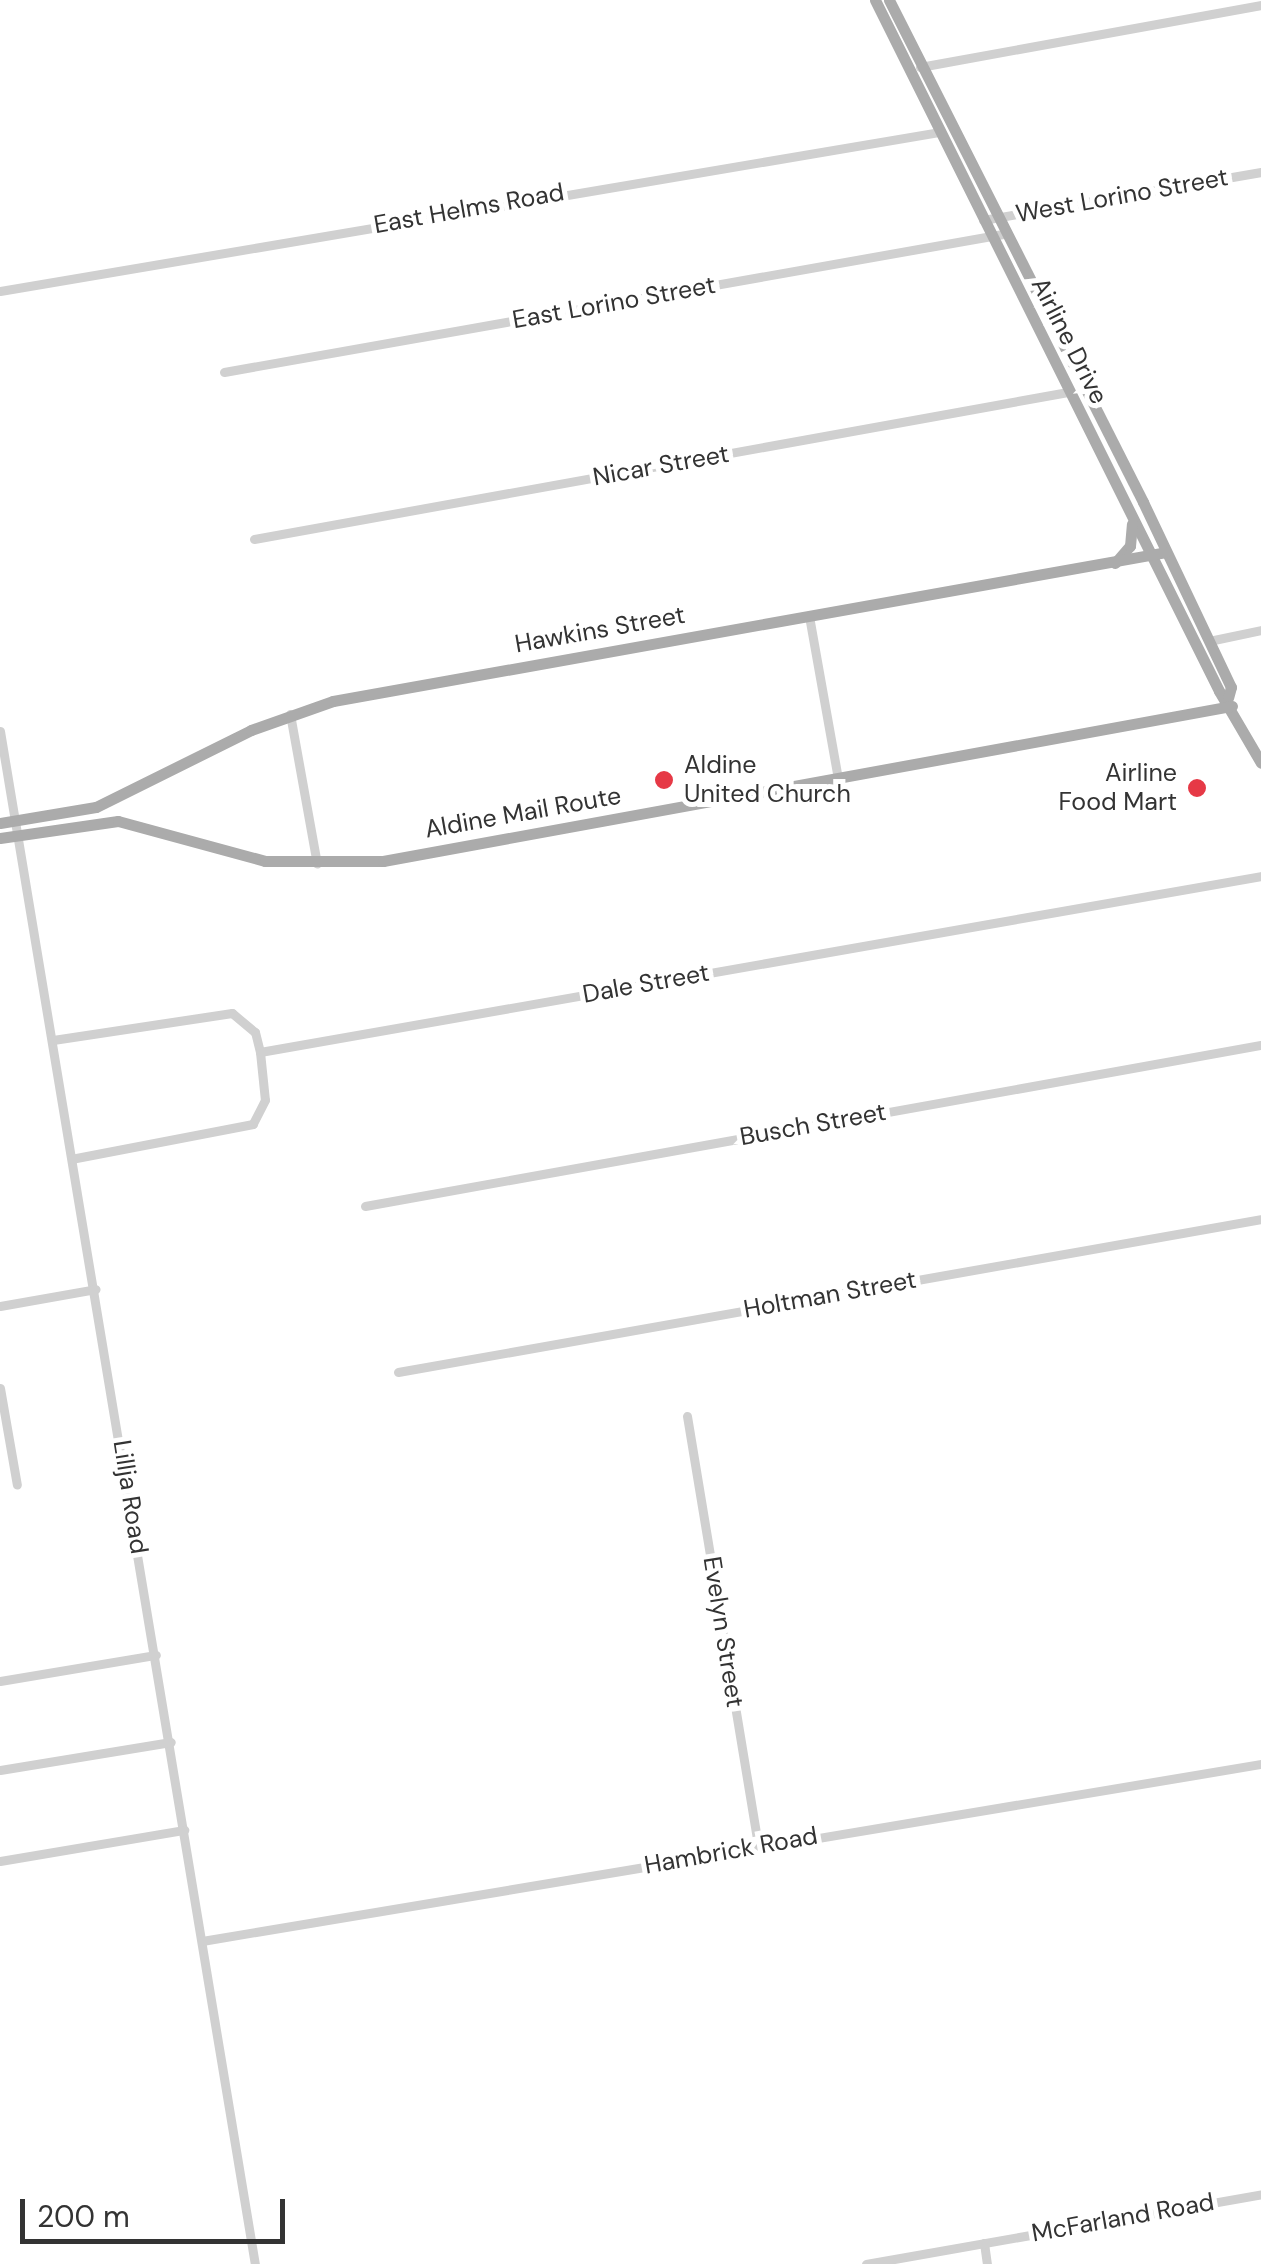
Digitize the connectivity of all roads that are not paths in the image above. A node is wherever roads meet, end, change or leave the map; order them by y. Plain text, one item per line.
1 (876, 0) edge
2 (889, 0) edge
3 (1261, 4) edge
4 (920, 67) junction
5 (940, 132) junction
6 (1261, 172) edge
7 (989, 219) junction
8 (997, 235) junction
9 (0, 291) edge
10 (224, 372) dead end
11 (1068, 392) junction
12 (1130, 509) junction
13 (254, 540) dead end
14 (1160, 554) junction
15 (1115, 563) junction
16 (809, 616) junction
17 (1261, 630) edge
18 (1209, 641) junction
19 (1230, 702) junction
20 (290, 714) junction
21 (0, 731) edge
22 (1261, 763) edge
23 (838, 778) junction
24 (16, 820) junction
25 (0, 823) edge
26 (19, 836) junction
27 (0, 838) edge
28 (317, 865) junction
29 (1261, 876) edge
30 (53, 1040) junction
31 (1261, 1045) edge
32 (260, 1052) junction
33 (72, 1159) junction
34 (364, 1206) dead end
35 (1261, 1219) edge
36 (96, 1289) junction
37 (0, 1306) edge
38 (398, 1372) dead end
39 (0, 1388) edge
40 (686, 1416) dead end
41 (17, 1485) dead end
42 (156, 1655) junction
43 (0, 1681) edge
44 (171, 1742) junction
45 (1261, 1764) edge
46 (0, 1770) edge
47 (184, 1830) junction
48 (758, 1847) junction
49 (0, 1861) edge
50 (202, 1941) junction
51 (1261, 2194) edge
52 (984, 2243) junction
53 (255, 2264) edge
54 (866, 2264) edge
55 (988, 2264) edge

1 - 5 main road, Airline Drive
2 - 4 main road, Airline Drive
3 - 4 street
4 - 7 main road, Airline Drive
5 - 7 main road, Airline Drive
5 - 9 street, East Helms Road
6 - 7 street, West Lorino Street
7 - 8 main road, Airline Drive
8 - 10 street, East Lorino Street
8 - 11 main road, Airline Drive
8 - 14 main road, Airline Drive
11 - 12 main road, Airline Drive
11 - 13 street, Nicar Street
12 - 14 main road, Airline Drive
12 - 15 main road
14 - 15 main road, Hawkins Street
14 - 18 main road, Airline Drive
14 - 19 main road, Airline Drive
15 - 16 main road, Hawkins Street
16 - 20 main road, Hawkins Street
16 - 23 street
17 - 18 street
18 - 19 main road, Airline Drive
19 - 22 main road, Airline Drive
19 - 23 main road, Aldine Mail Route
20 - 24 main road, Hawkins Street
20 - 28 street
21 - 24 street, Lillja Road
23 - 28 main road, Aldine Mail Route
24 - 25 main road
24 - 26 street, Lillja Road
26 - 27 main road, Aldine Mail Route
26 - 28 main road, Aldine Mail Route
26 - 30 street, Lillja Road
29 - 32 street, Dale Street
30 - 32 street
30 - 33 street, Lillja Road
31 - 34 street, Busch Street
32 - 33 street
33 - 36 street, Lillja Road
35 - 38 street, Holtman Street
36 - 37 street
36 - 42 street, Lillja Road
39 - 41 street
40 - 48 street, Evelyn Street
42 - 43 street
42 - 44 street, Lillja Road
44 - 46 street
44 - 47 street, Lillja Road
45 - 48 street, Hambrick Road
47 - 49 street
47 - 50 street, Lillja Road
48 - 50 street, Hambrick Road
50 - 53 street, Lillja Road
51 - 52 street, McFarland Road
52 - 54 street, McFarland Road
52 - 55 street

